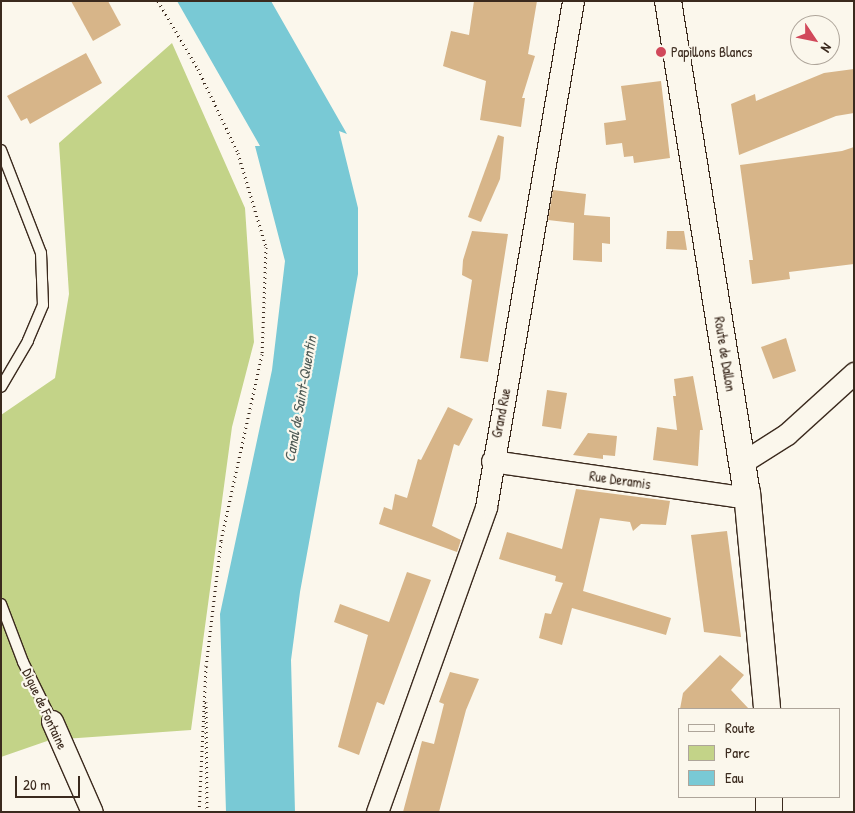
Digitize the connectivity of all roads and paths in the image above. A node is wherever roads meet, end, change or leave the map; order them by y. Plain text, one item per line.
1 (158, 1) edge
2 (573, 1) edge
3 (668, 1) edge
4 (1, 150) edge
5 (854, 373) edge
6 (1, 387) edge
7 (492, 461) junction
8 (743, 462) junction
9 (748, 492) junction
10 (1, 604) edge
11 (206, 666) junction
12 (768, 708) edge
13 (52, 721) joint
14 (769, 798) edge
15 (92, 812) edge
16 (199, 812) edge
17 (207, 812) edge
18 (377, 812) edge
19 (769, 812) edge

1 - 11 path
2 - 7 street, Grand Rue
3 - 8 street, Route de Dallon
4 - 6 lane
5 - 8 street
7 - 9 street, Rue Deramis
7 - 18 street, Grand Rue
8 - 9 street, Route de Dallon
9 - 12 street, Route de Dallon
10 - 13 lane, Digue de Fontaine
11 - 16 path
11 - 17 path
13 - 15 street, Digue de Fontaine
14 - 19 street

